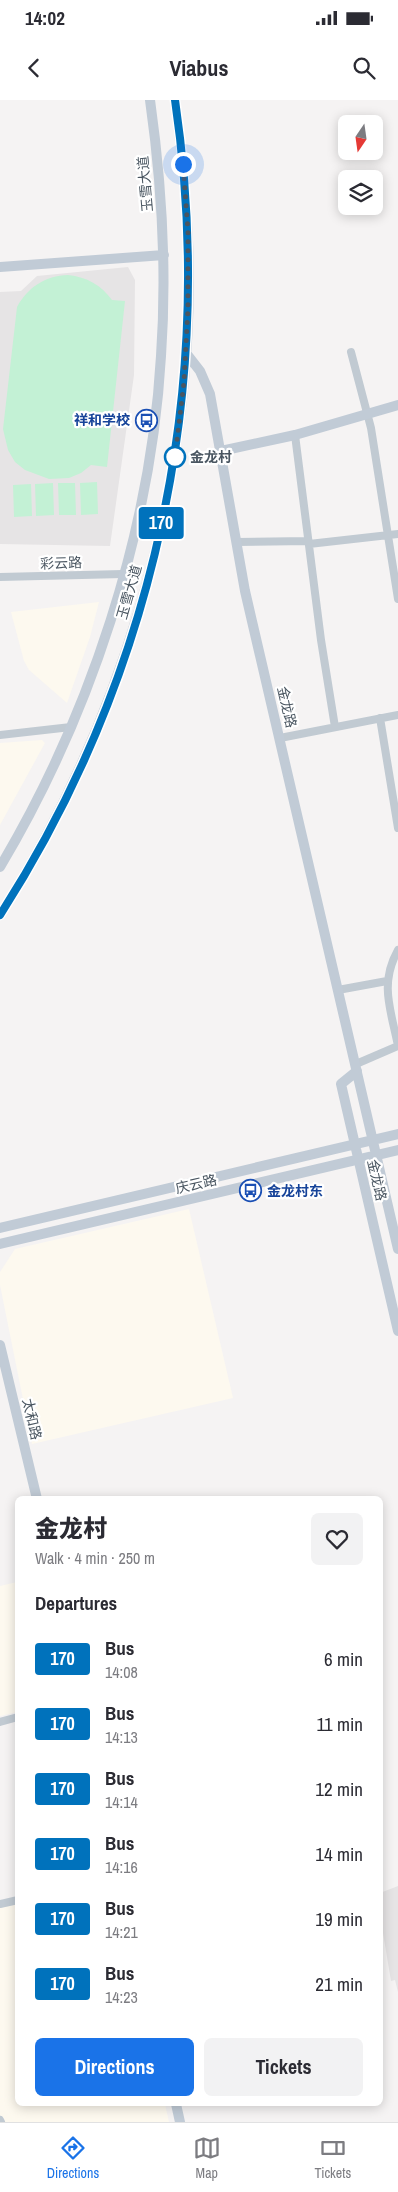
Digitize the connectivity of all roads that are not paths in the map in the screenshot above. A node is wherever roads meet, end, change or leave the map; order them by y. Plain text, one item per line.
1 (150, 100) edge
2 (175, 100) edge
3 (164, 255) junction
4 (0, 267) edge
5 (351, 352) dead end
6 (186, 353) junction
7 (398, 405) edge
8 (367, 414) junction
9 (295, 435) junction
10 (221, 451) junction
11 (398, 534) edge
12 (388, 536) junction
13 (236, 542) junction
14 (309, 543) junction
15 (123, 574) junction
16 (0, 577) edge
17 (398, 599) edge
18 (398, 715) edge
19 (380, 718) junction
20 (71, 727) junction
21 (335, 727) junction
22 (0, 735) edge
23 (280, 738) junction
24 (398, 828) edge
25 (0, 868) edge
26 (0, 915) edge
27 (398, 950) edge
28 (386, 982) junction
29 (338, 990) junction
30 (398, 1046) edge
31 (356, 1068) junction
32 (398, 1134) edge
33 (373, 1140) junction
34 (354, 1144) junction
35 (398, 1150) edge
36 (376, 1155) junction
37 (358, 1160) junction
38 (0, 1228) edge
39 (0, 1244) edge
40 (398, 1248) edge
41 (398, 1331) edge
42 (0, 1345) edge
43 (35, 1496) edge
44 (15, 1719) edge
45 (0, 1722) edge
46 (15, 1901) edge
47 (0, 1904) edge
48 (176, 2106) edge
49 (180, 2122) edge

1 - 3 main road, 玉雪大道
2 - 6 main road, 玉雪大道
3 - 4 main road
3 - 15 main road, 玉雪大道
5 - 8 street
6 - 10 main road, 金龙路
6 - 26 main road, 玉雪大道
7 - 8 main road
8 - 9 main road
8 - 12 street
9 - 10 main road
9 - 14 street
10 - 13 main road, 金龙路
11 - 12 street
12 - 14 street
12 - 17 street
13 - 14 street
13 - 23 main road, 金龙路
14 - 21 street
15 - 16 street, 彩云路
15 - 20 main road, 玉雪大道
18 - 19 street
19 - 21 street
19 - 24 street
20 - 22 street
20 - 25 main road, 玉雪大道
21 - 23 street
23 - 29 main road, 金龙路
27 - 28 street
28 - 29 street
28 - 30 street
29 - 31 main road, 金龙路
30 - 31 street
31 - 33 main road, 金龙路
31 - 34 main road, 金龙路
32 - 33 main road, 庆云路
33 - 34 main road, 庆云路
33 - 36 main road, 金龙路
34 - 37 main road, 金龙路
34 - 38 main road, 庆云路
35 - 36 main road, 庆云路
36 - 37 main road, 庆云路
36 - 40 main road, 金龙路
37 - 39 main road, 庆云路
37 - 41 main road, 金龙路
42 - 43 main road, 太和路
44 - 45 street
46 - 47 street
48 - 49 main road

